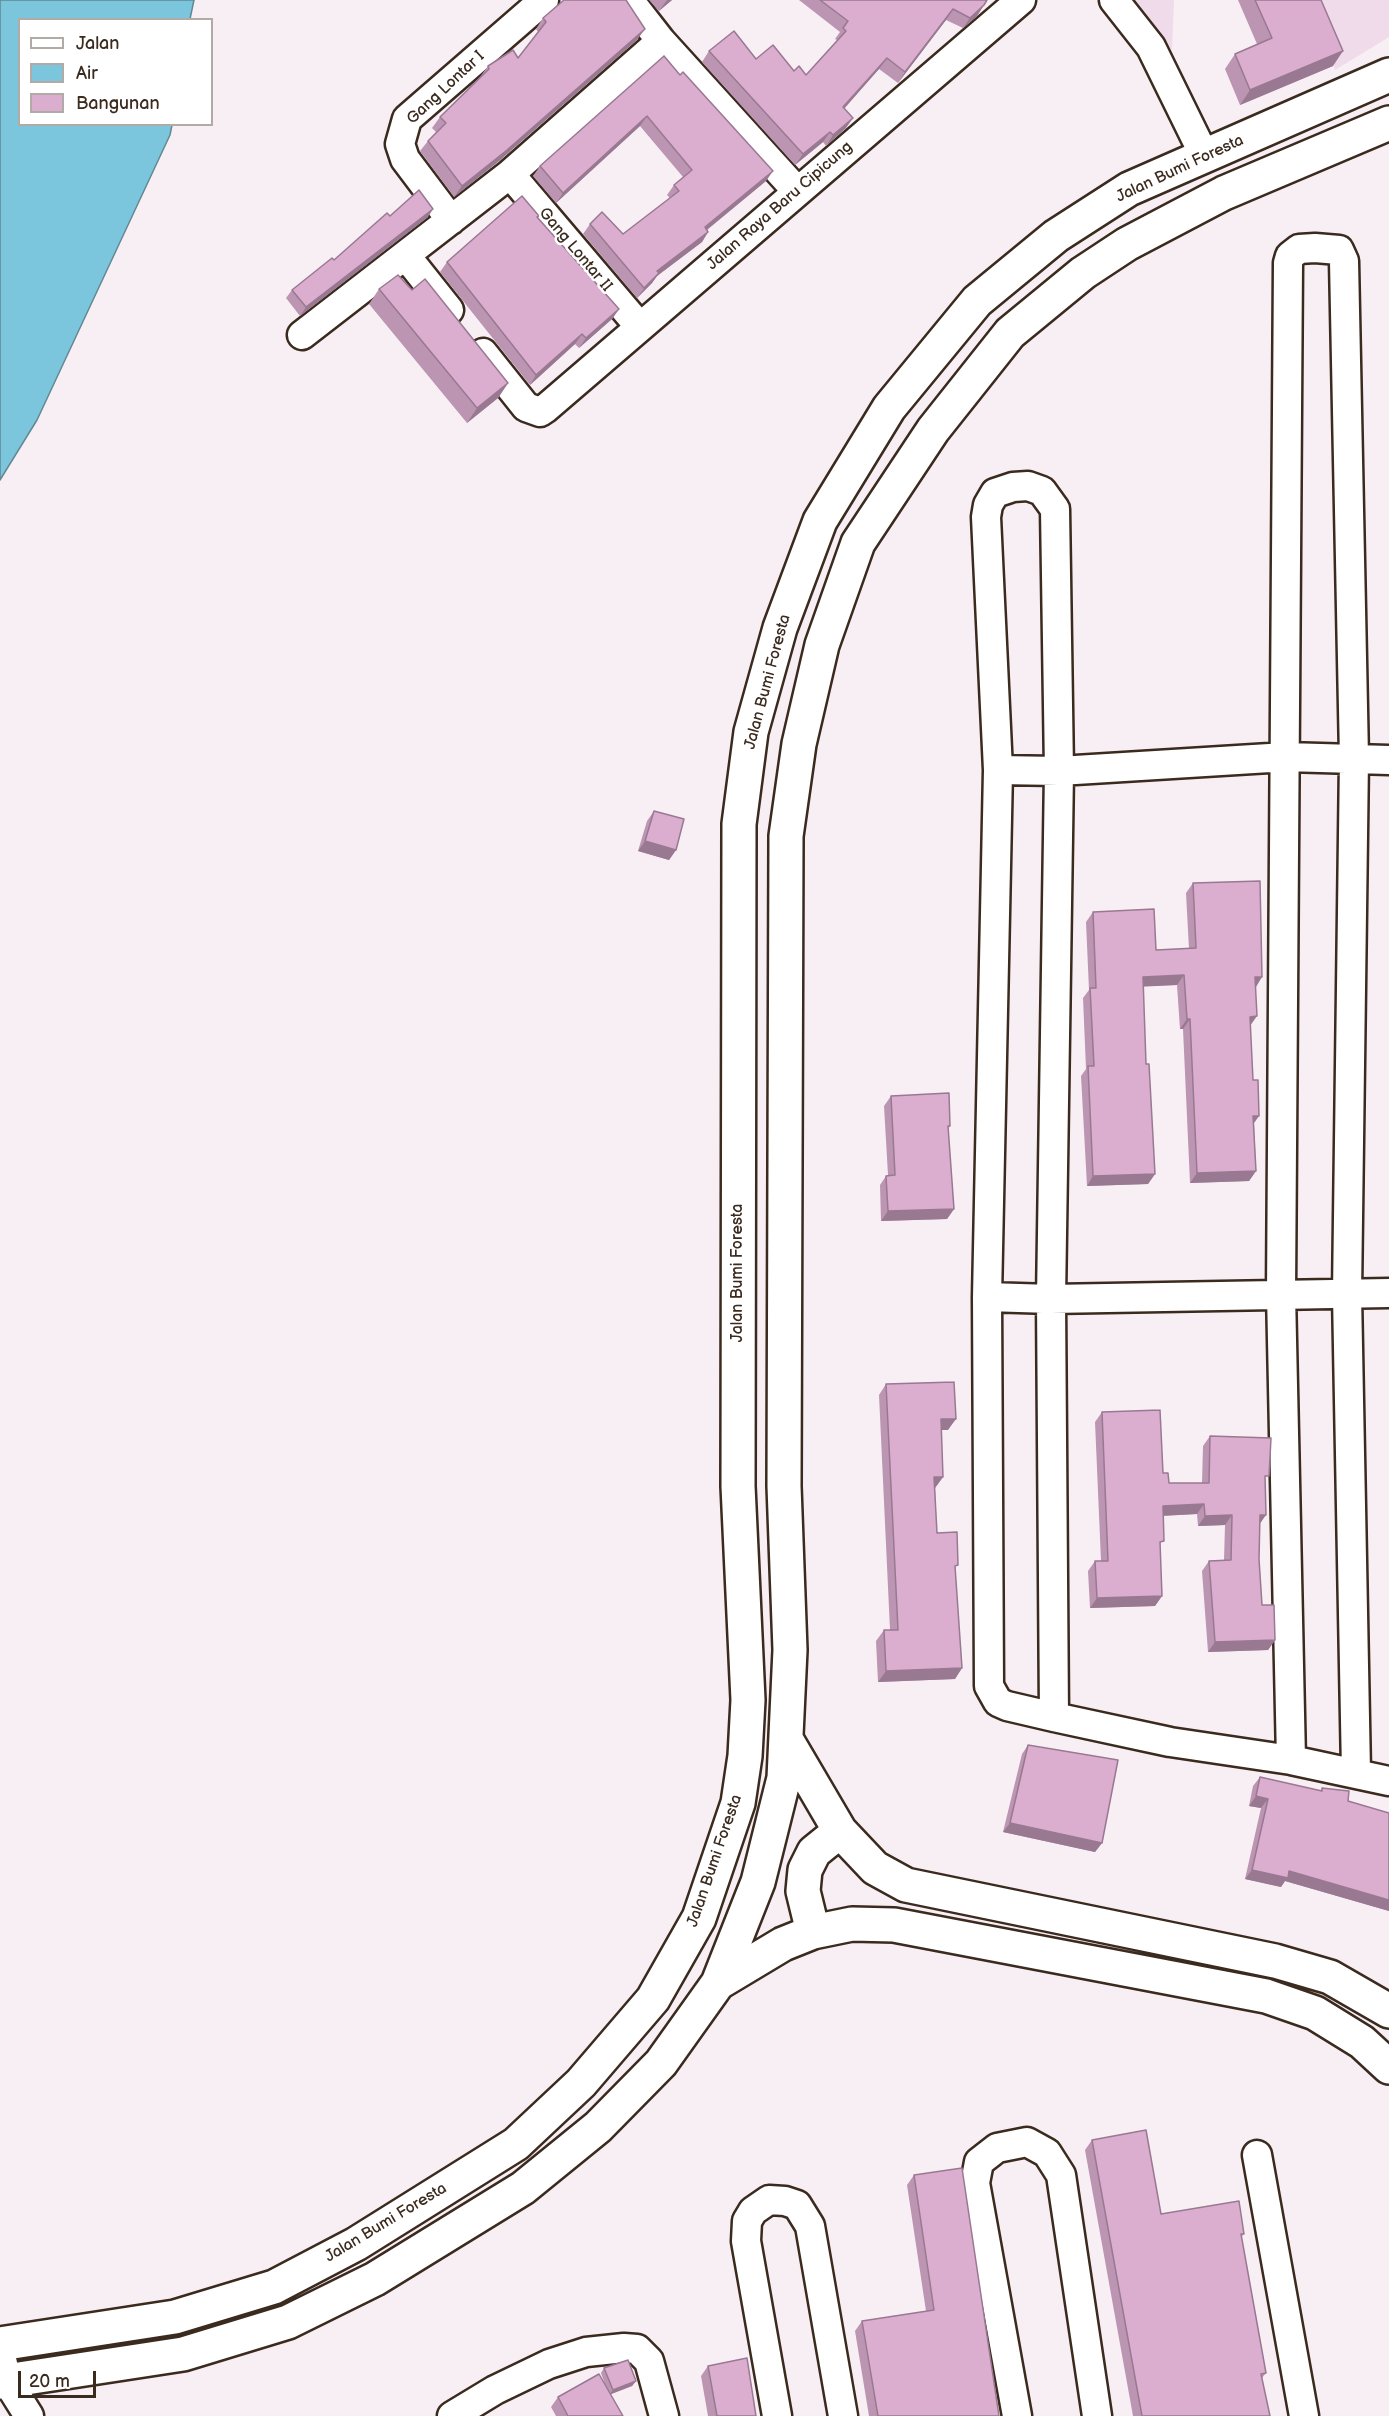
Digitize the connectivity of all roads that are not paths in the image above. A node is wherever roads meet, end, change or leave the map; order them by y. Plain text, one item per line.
1 (544, 0) edge
2 (629, 0) edge
3 (1021, 0) edge
4 (1114, 0) edge
5 (662, 41) junction
6 (1389, 75) edge
7 (1389, 123) edge
8 (1205, 157) junction
9 (510, 174) junction
10 (797, 191) junction
11 (451, 220) junction
12 (406, 256) junction
13 (640, 327) junction
14 (302, 335) dead end
15 (1286, 757) junction
16 (1354, 759) junction
17 (1389, 760) edge
18 (998, 770) junction
19 (1059, 771) junction
20 (1281, 1293) junction
21 (1389, 1293) edge
22 (1347, 1294) junction
23 (987, 1297) junction
24 (1051, 1299) junction
25 (784, 1485) junction
26 (738, 1486) junction
27 (1054, 1717) junction
28 (786, 1739) junction
29 (1291, 1760) junction
30 (1356, 1772) junction
31 (1389, 1781) edge
32 (840, 1831) junction
33 (1052, 1915) junction
34 (813, 1932) junction
35 (1045, 1953) junction
36 (718, 1983) junction
37 (1389, 2011) edge
38 (1389, 2067) edge
39 (1257, 2155) dead end
40 (356, 2244) junction
41 (375, 2279) junction
42 (0, 2344) edge
43 (2, 2371) edge
44 (29, 2416) edge
45 (452, 2416) edge
46 (664, 2416) edge
47 (777, 2416) edge
48 (843, 2416) edge
49 (1017, 2416) edge
50 (1097, 2416) edge
51 (1304, 2416) edge

1 - 11 street, Gang Lontar I
2 - 5 street
3 - 10 street, Jalan Raya Baru Cipicung
4 - 8 street
5 - 9 street
5 - 10 street
6 - 8 main road, Jalan Bumi Foresta
7 - 25 main road
8 - 26 main road, Jalan Bumi Foresta
9 - 11 street
9 - 13 street, Gang Lontar II
10 - 13 street, Jalan Raya Baru Cipicung
11 - 12 street
12 - 13 street, Jalan Raya Baru Cipicung
12 - 14 street
15 - 16 street
15 - 16 street
15 - 19 street
15 - 20 street
16 - 17 street
16 - 22 street
18 - 19 street
18 - 19 street
18 - 23 street
19 - 24 street
20 - 22 street
20 - 24 street
20 - 29 street
21 - 22 street
22 - 30 street
23 - 24 street
23 - 27 street
24 - 27 street
25 - 26 main road
25 - 28 main road
26 - 40 main road, Jalan Bumi Foresta
27 - 29 street
28 - 32 main road
28 - 36 main road
29 - 30 street
30 - 31 street
32 - 33 main road
32 - 34 main road
33 - 35 main road
33 - 37 main road
34 - 35 main road
34 - 36 main road
35 - 38 main road
36 - 41 main road
39 - 51 street
40 - 41 main road
40 - 42 main road, Jalan Bumi Foresta
41 - 43 main road
43 - 44 street
45 - 46 street
47 - 48 street
49 - 50 street

